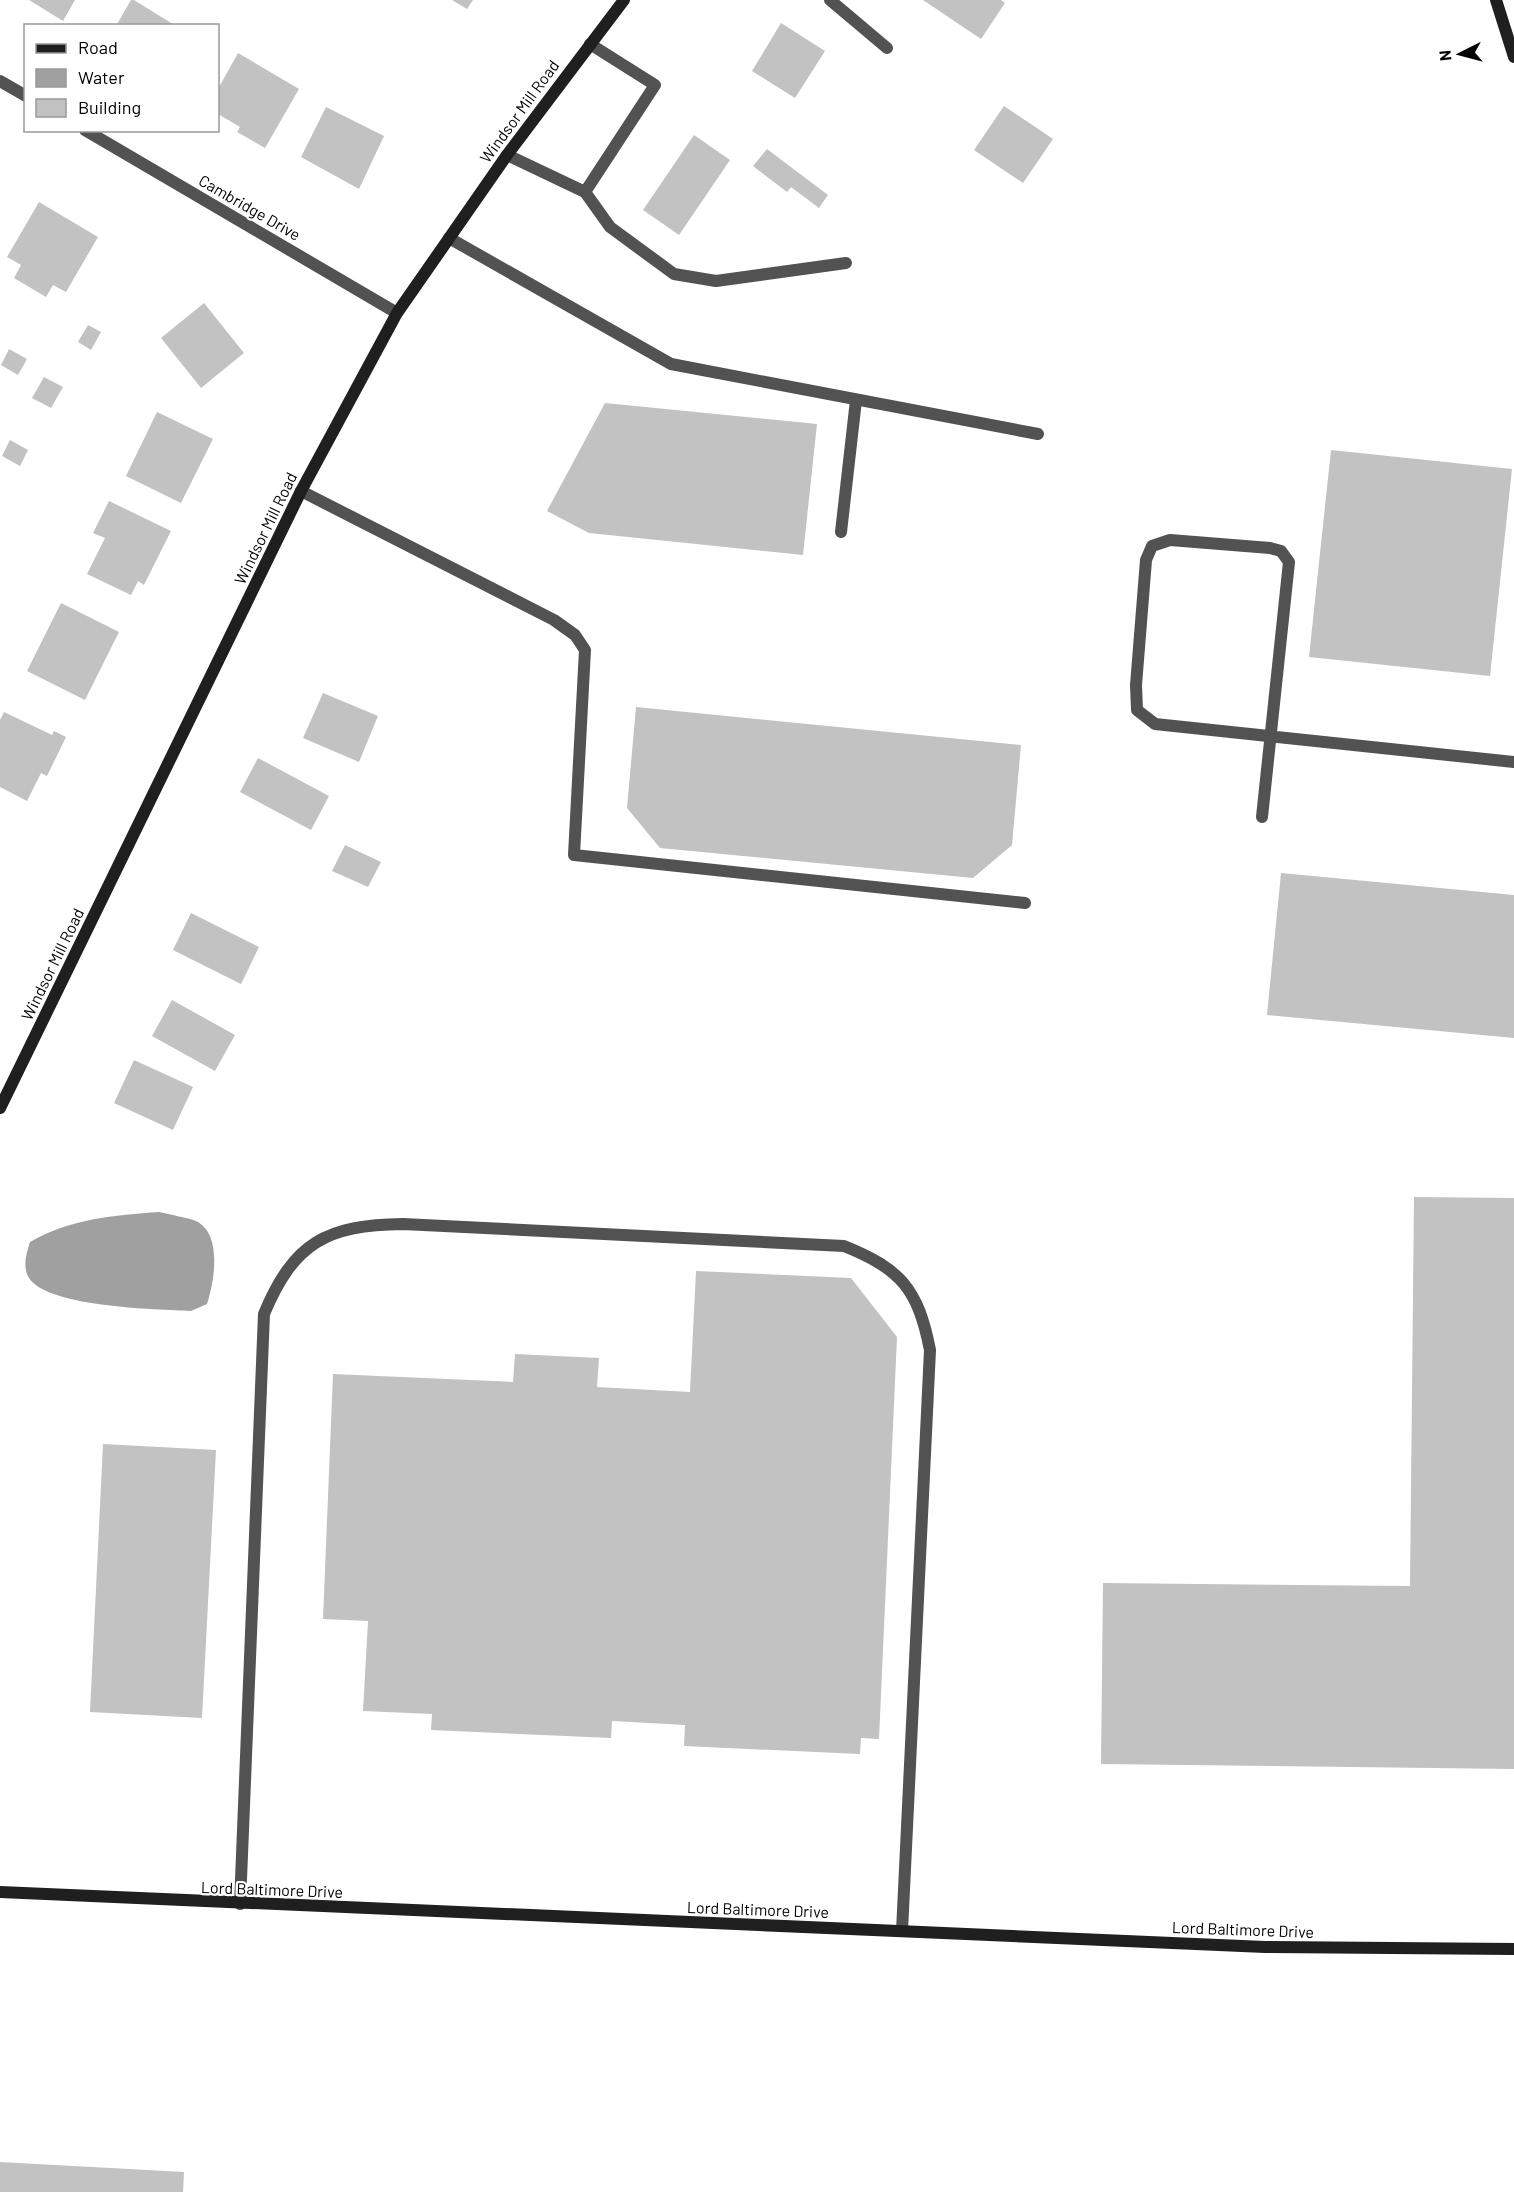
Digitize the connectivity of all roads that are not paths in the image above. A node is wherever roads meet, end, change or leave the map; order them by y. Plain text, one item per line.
1 (624, 0) edge
2 (830, 0) edge
3 (1496, 0) edge
4 (590, 44) junction
5 (887, 48) dead end
6 (1514, 57) edge
7 (0, 81) edge
8 (24, 95) edge
9 (88, 132) edge
10 (507, 155) junction
11 (585, 192) junction
12 (449, 238) junction
13 (846, 262) dead end
14 (397, 313) junction
15 (856, 400) junction
16 (1038, 434) dead end
17 (301, 491) junction
18 (841, 532) dead end
19 (1271, 737) junction
20 (1514, 762) edge
21 (1262, 817) dead end
22 (1025, 903) dead end
23 (0, 1108) edge
24 (0, 1892) edge
25 (240, 1904) junction
26 (902, 1931) junction
27 (1514, 1949) edge

1 - 4 main road, Windsor Mill Road
2 - 5 street
3 - 6 main road
4 - 10 main road, Windsor Mill Road
4 - 11 street
7 - 8 street
9 - 14 street, Cambridge Drive
10 - 11 street
10 - 12 main road, Windsor Mill Road
11 - 13 street
12 - 14 main road, Windsor Mill Road
12 - 15 street
14 - 17 main road, Windsor Mill Road
15 - 16 street
15 - 18 street
17 - 22 street
17 - 23 main road, Windsor Mill Road
19 - 19 street
19 - 20 street
19 - 21 street
24 - 25 main road, Lord Baltimore Drive
25 - 26 main road, Lord Baltimore Drive
25 - 26 street
26 - 27 main road, Lord Baltimore Drive

